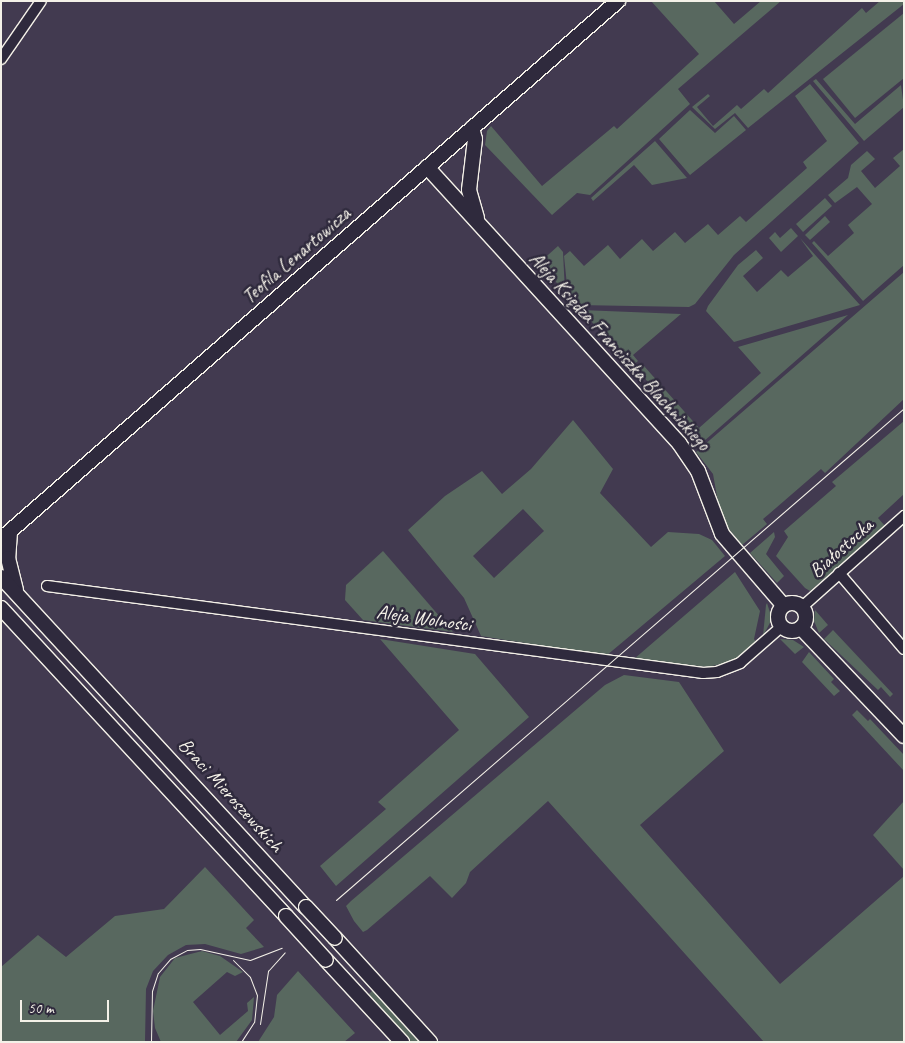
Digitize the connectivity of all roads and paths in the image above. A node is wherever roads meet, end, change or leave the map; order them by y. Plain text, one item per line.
1 (41, 1) edge
2 (618, 1) edge
3 (1, 59) edge
4 (472, 128) junction
5 (427, 168) junction
6 (482, 228) junction
7 (904, 516) edge
8 (4, 535) edge
9 (838, 573) junction
10 (1, 577) edge
11 (47, 586) dead end
12 (16, 590) junction
13 (783, 606) junction
14 (802, 607) junction
15 (1, 608) edge
16 (782, 627) junction
17 (801, 628) junction
18 (904, 649) edge
19 (904, 736) edge
20 (356, 962) junction
21 (340, 975) junction
22 (402, 1042) edge
23 (430, 1042) edge

1 - 3 street
2 - 4 street, Teofila Lenartowicza
4 - 5 street, Teofila Lenartowicza
4 - 6 street, Aleja Księdza Franciszka Blachnickiego
5 - 6 street, Aleja Księdza Franciszka Blachnickiego
5 - 8 street, Teofila Lenartowicza
6 - 13 street, Aleja Księdza Franciszka Blachnickiego
7 - 9 street, Białostocka
8 - 12 street
9 - 14 street, Białostocka
9 - 18 street
10 - 12 street, Braci Mieroszewskich
11 - 16 street, Aleja Wolności
12 - 20 street, Braci Mieroszewskich, bridge
13 - 14 street
13 - 16 street
14 - 17 street
15 - 21 street, Braci Mieroszewskich, bridge
16 - 17 street
17 - 19 street
20 - 21 street
20 - 23 street, Braci Mieroszewskich
21 - 22 street, Braci Mieroszewskich

